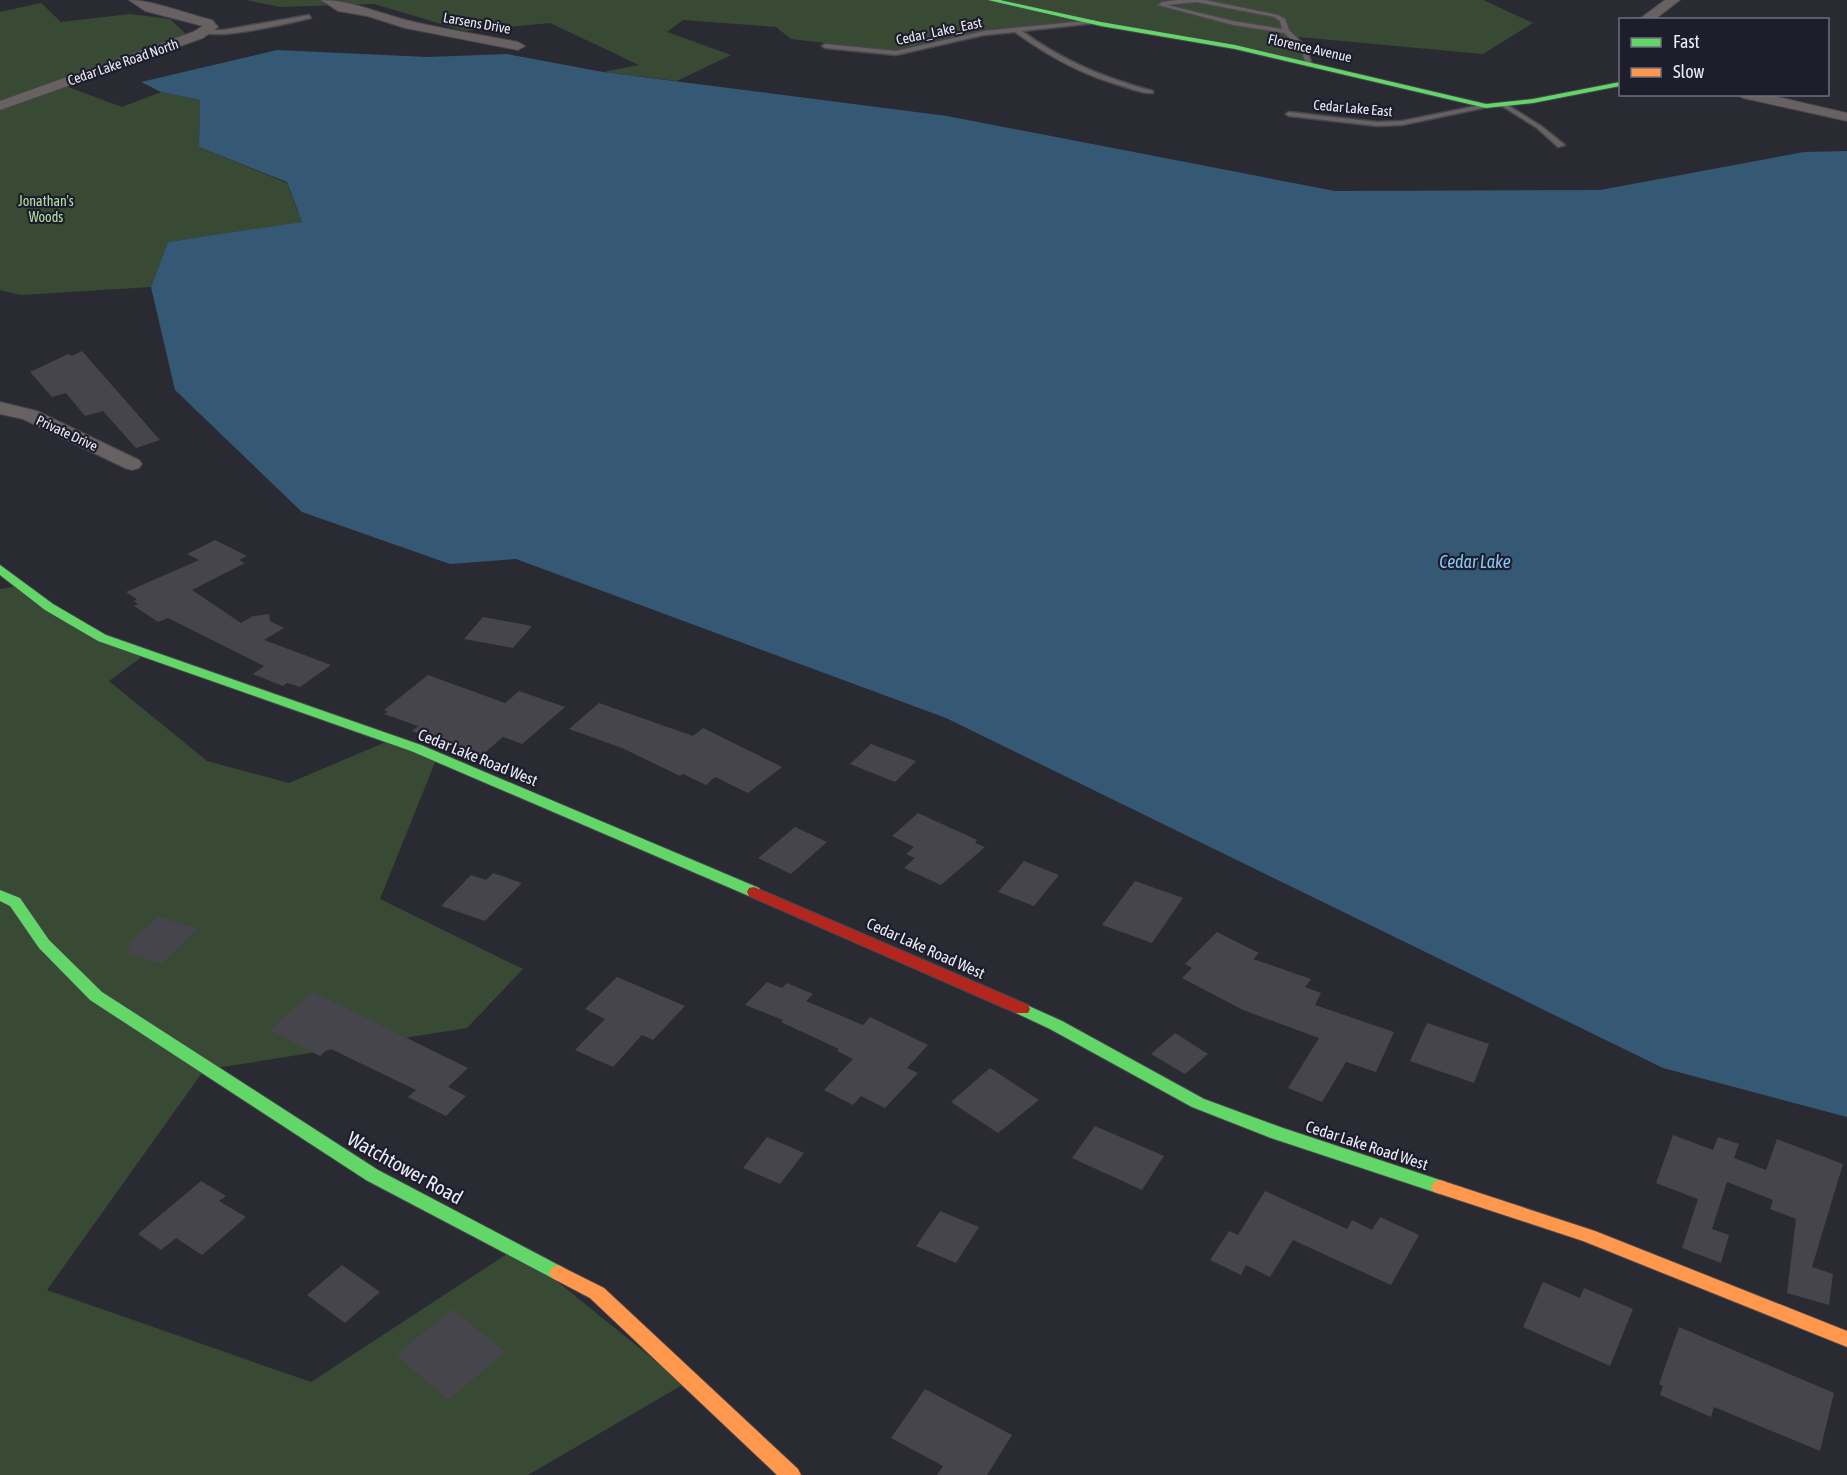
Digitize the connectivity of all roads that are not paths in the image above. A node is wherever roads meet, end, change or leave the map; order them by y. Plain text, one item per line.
1 (135, 0) edge
2 (327, 0) edge
3 (991, 0) edge
4 (1649, 2) dead end
5 (1670, 3) edge
6 (309, 17) dead end
7 (1647, 18) edge
8 (1095, 22) junction
9 (1015, 29) junction
10 (1286, 31) junction
11 (205, 32) junction
12 (518, 46) dead end
13 (825, 46) dead end
14 (1309, 65) junction
15 (1619, 84) edge
16 (1151, 92) dead end
17 (1752, 96) edge
18 (1504, 105) junction
19 (0, 106) edge
20 (1486, 106) junction
21 (1289, 114) dead end
22 (1847, 117) edge
23 (1561, 145) dead end
24 (0, 408) edge
25 (132, 464) dead end
26 (0, 569) edge
27 (0, 896) edge
28 (1847, 1339) edge
29 (791, 1475) edge

1 - 11 street, Cedar Lake Road North
2 - 12 street, Larsens Drive
3 - 8 street, Florence Avenue
4 - 5 street
5 - 7 street
6 - 11 lane
8 - 9 lane, Cedar_Lake_East
8 - 14 street, Florence Avenue
9 - 13 lane, Cedar_Lake_East
9 - 16 lane
10 - 10 lane
10 - 14 lane
11 - 19 street, Cedar Lake Road North
14 - 20 street, Florence Avenue
15 - 18 street, Florence Avenue
17 - 22 street
18 - 20 street, Florence Avenue
18 - 23 lane
20 - 21 lane, Cedar Lake East
24 - 25 street, Private Drive
26 - 28 street, Cedar Lake Road West
27 - 29 street, Watchtower Road

